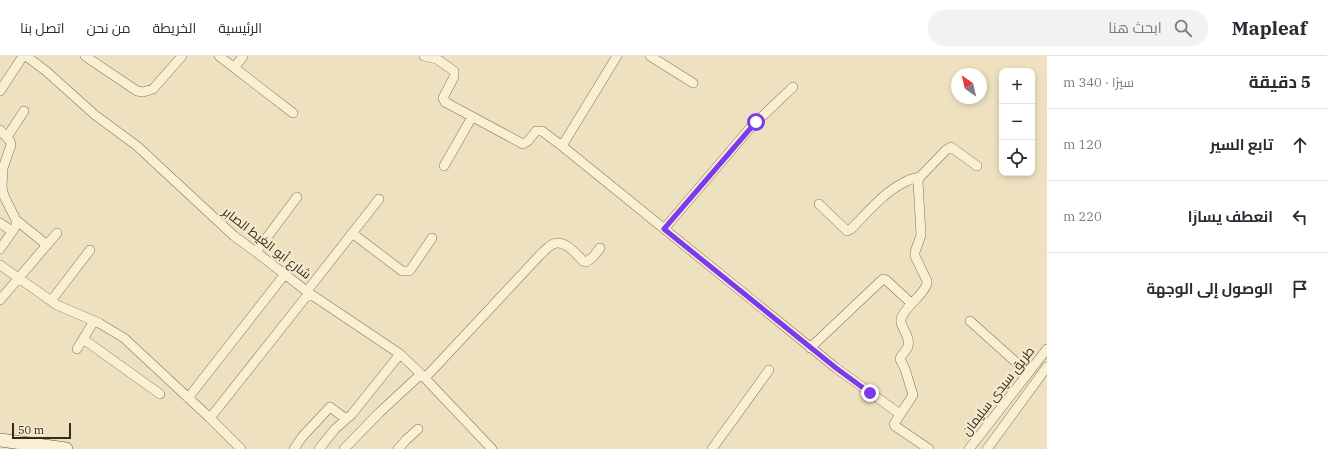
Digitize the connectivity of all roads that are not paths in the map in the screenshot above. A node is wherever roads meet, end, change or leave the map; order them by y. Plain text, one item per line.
1 (23, 56) edge
2 (26, 56) edge
3 (85, 56) edge
4 (182, 56) edge
5 (219, 56) edge
6 (243, 56) edge
7 (424, 56) edge
8 (617, 56) edge
9 (650, 56) edge
10 (661, 59) edge
11 (235, 68) junction
12 (692, 83) dead end
13 (794, 87) dead end
14 (0, 91) edge
15 (24, 111) dead end
16 (293, 113) dead end
17 (472, 117) junction
18 (0, 130) edge
19 (7, 137) junction
20 (562, 146) junction
21 (444, 166) dead end
22 (978, 166) dead end
23 (920, 177) junction
24 (297, 197) dead end
25 (379, 199) dead end
26 (819, 204) dead end
27 (16, 220) junction
28 (0, 224) edge
29 (664, 229) junction
30 (12, 231) junction
31 (57, 233) dead end
32 (352, 233) junction
33 (432, 238) dead end
34 (47, 245) junction
35 (600, 248) dead end
36 (0, 249) edge
37 (90, 250) dead end
38 (256, 252) junction
39 (0, 265) edge
40 (285, 274) junction
41 (18, 278) junction
42 (308, 292) junction
43 (0, 300) edge
44 (51, 301) junction
45 (912, 303) junction
46 (94, 321) junction
47 (970, 321) dead end
48 (83, 339) junction
49 (810, 348) junction
50 (77, 349) dead end
51 (1047, 349) edge
52 (400, 354) junction
53 (1047, 367) edge
54 (769, 370) dead end
55 (1028, 373) junction
56 (423, 376) junction
57 (160, 394) dead end
58 (1009, 397) junction
59 (188, 398) junction
60 (1020, 404) junction
61 (900, 414) junction
62 (210, 418) junction
63 (346, 419) junction
64 (418, 429) dead end
65 (0, 440) edge
66 (66, 449) edge
67 (240, 449) edge
68 (294, 449) edge
69 (319, 449) edge
70 (344, 449) edge
71 (398, 449) edge
72 (492, 449) edge
73 (712, 449) edge
74 (929, 449) edge
75 (969, 449) edge
76 (987, 449) edge

1 - 14 street
2 - 38 street, شارع أبو الغيط الصابر
3 - 4 street
5 - 11 street
6 - 11 street
7 - 17 street
8 - 20 street
9 - 10 street
10 - 12 street
11 - 16 street
13 - 29 street
15 - 19 street
17 - 20 street
17 - 21 street
18 - 19 street
19 - 27 street
20 - 29 street
22 - 23 street
23 - 26 street
23 - 45 street
24 - 38 street
25 - 32 street
27 - 30 street
27 - 34 street
28 - 30 street
29 - 49 street
30 - 36 street
31 - 34 street
32 - 33 street
32 - 42 street
34 - 41 street
35 - 56 street
37 - 44 street
38 - 40 street, شارع أبو الغيط الصابر
39 - 41 street
40 - 42 street, شارع أبو الغيط الصابر
40 - 59 street
41 - 43 street
41 - 44 street
42 - 52 street, شارع أبو الغيط الصابر
42 - 62 street
44 - 46 street
45 - 49 street
45 - 61 street
46 - 48 street
46 - 59 street
47 - 55 street
48 - 50 street
48 - 57 street
49 - 61 street
51 - 55 street, طريق سيدى سليمان
52 - 56 street, شارع أبو الغيط الصابر
52 - 63 street
53 - 60 street, طريق سيدى سليمان
54 - 73 street
55 - 58 street, طريق سيدى سليمان
56 - 70 street
56 - 72 street, شارع أبو الغيط الصابر
58 - 60 street
58 - 75 street, طريق سيدى سليمان
59 - 62 street
60 - 76 street, طريق سيدى سليمان
61 - 74 street
62 - 67 street
63 - 68 street
63 - 69 street
64 - 71 street
65 - 66 main road

